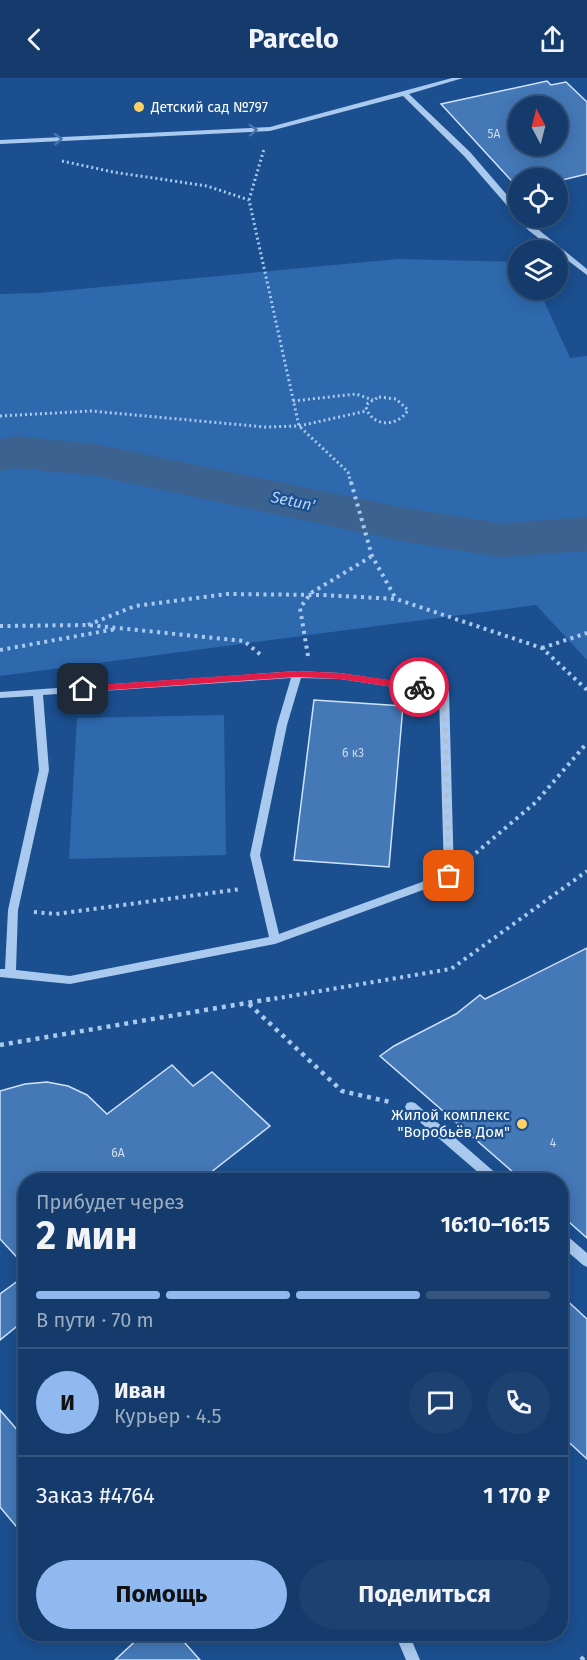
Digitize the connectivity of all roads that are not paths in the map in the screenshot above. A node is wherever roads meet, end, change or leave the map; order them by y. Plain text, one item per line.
1 (460, 78) edge
2 (404, 93) junction
3 (0, 142) edge
4 (508, 202) edge
5 (531, 228) edge
6 (587, 273) edge
7 (297, 674) junction
8 (38, 692) junction
9 (0, 695) edge
10 (275, 940) junction
11 (5, 973) edge
12 (411, 1107) road end
13 (487, 1173) edge
14 (568, 1244) edge
15 (587, 1261) edge
16 (405, 1641) edge
17 (413, 1660) edge

1 - 2 street
3 -> 2 street
2 - 4 street
5 - 6 street
7 - 8 street
7 - 10 street
7 - 10 street
8 - 9 street
8 - 11 street
10 - 11 street
12 - 13 street
14 - 15 street
16 - 17 street

